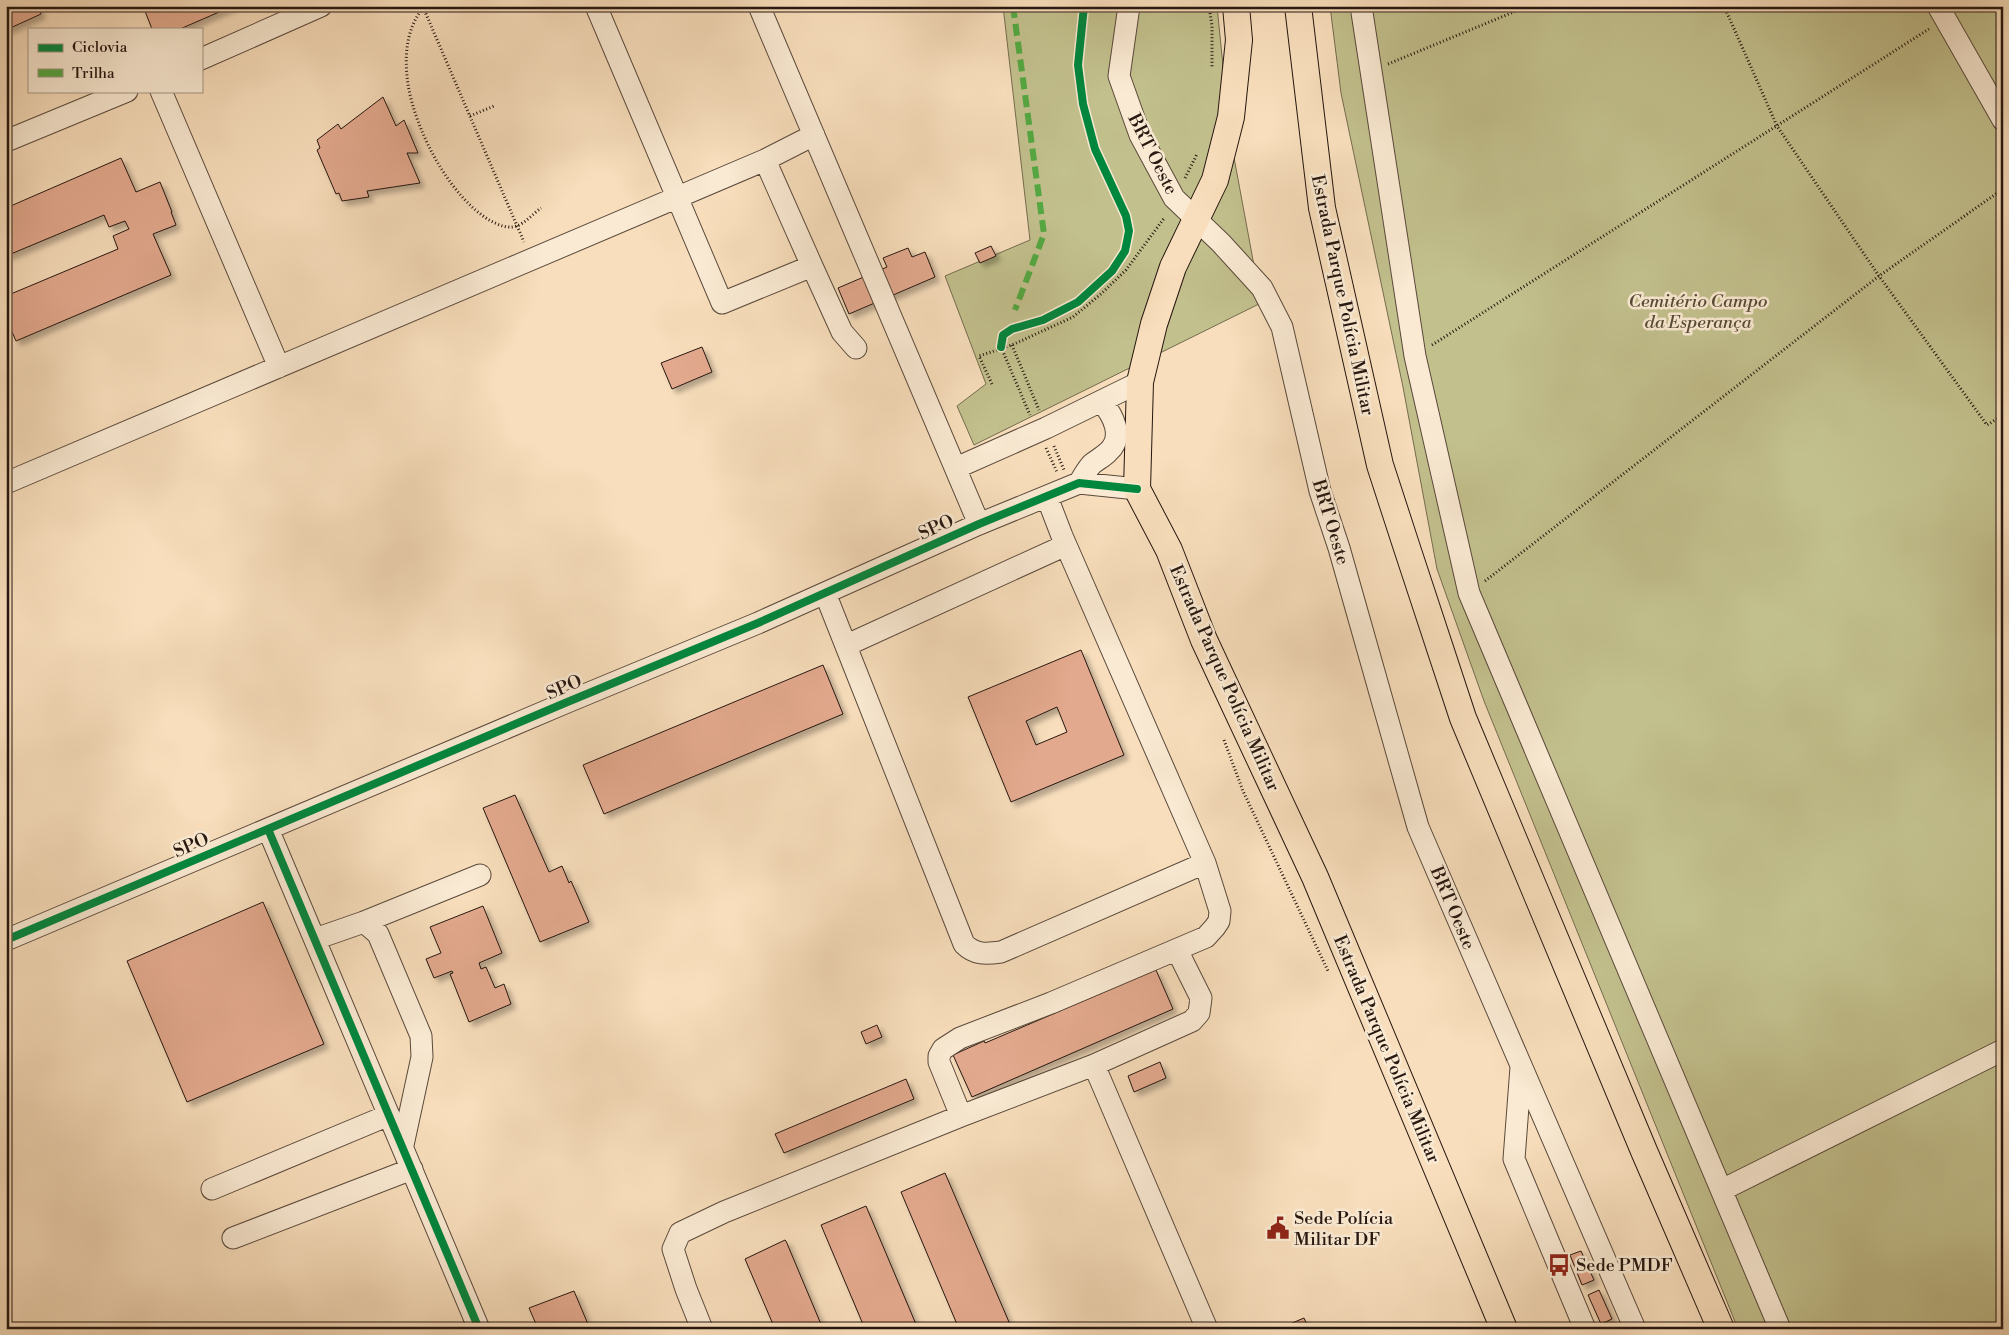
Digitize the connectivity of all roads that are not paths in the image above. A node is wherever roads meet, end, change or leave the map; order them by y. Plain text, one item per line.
1 (321, 6) edge
2 (596, 6) edge
3 (759, 6) edge
4 (1129, 6) edge
5 (1236, 6) edge
6 (1298, 6) edge
7 (1361, 6) edge
8 (1941, 13) edge
9 (202, 59) edge
10 (125, 92) edge
11 (161, 92) edge
12 (2003, 120) edge
13 (814, 135) junction
14 (6, 141) edge
15 (765, 160) junction
16 (678, 196) junction
17 (1196, 220) junction
18 (812, 266) junction
19 (856, 348) dead end
20 (279, 367) junction
21 (1140, 382) junction
22 (1101, 401) junction
23 (956, 468) junction
24 (7, 483) edge
25 (1079, 483) junction
26 (1137, 489) junction
27 (1047, 497) junction
28 (979, 524) junction
29 (1066, 545) junction
30 (825, 593) junction
31 (847, 646) junction
32 (268, 829) junction
33 (1205, 863) junction
34 (480, 875) dead end
35 (364, 922) junction
36 (6, 940) edge
37 (315, 940) junction
38 (1176, 950) junction
39 (2003, 1050) edge
40 (1521, 1064) junction
41 (1094, 1065) junction
42 (390, 1115) junction
43 (961, 1116) junction
44 (402, 1146) junction
45 (412, 1169) junction
46 (212, 1189) dead end
47 (1722, 1190) junction
48 (233, 1238) dead end
49 (479, 1329) edge
50 (702, 1329) edge
51 (1207, 1329) edge
52 (1504, 1329) edge
53 (1585, 1329) edge
54 (1635, 1329) edge
55 (1721, 1329) edge
56 (1780, 1329) edge

1 - 9 street
2 - 16 street
3 - 13 street, SPO
4 - 17 street, BRT Oeste
5 - 17 main road, Estrada Parque Polícia Militar
6 - 55 main road, Estrada Parque Polícia Militar
7 - 47 street
8 - 12 street
10 - 14 street
11 - 20 street
13 - 15 street
13 - 23 street, SPO
15 - 16 street
15 - 18 street
16 - 18 street
16 - 20 street
17 - 21 main road, Estrada Parque Polícia Militar
17 - 40 street, BRT Oeste
18 - 19 street
20 - 24 street
21 - 22 street
21 - 26 main road, Estrada Parque Polícia Militar
22 - 23 street
22 - 25 street
23 - 28 street, SPO
25 - 26 street, SPO
25 - 27 street, SPO
26 - 52 main road, Estrada Parque Polícia Militar
27 - 28 street, SPO
27 - 29 street
28 - 30 street, SPO
29 - 31 street
29 - 33 street
30 - 31 street
30 - 32 street, SPO
31 - 33 street
32 - 36 street, SPO
32 - 37 street
33 - 38 street
34 - 35 street
35 - 37 street
35 - 44 street
37 - 42 street
38 - 41 street
38 - 43 street
39 - 47 street
40 - 53 street, BRT Oeste
40 - 54 street, BRT Oeste
41 - 43 street
41 - 51 street
42 - 44 street
42 - 46 street
43 - 50 street
44 - 45 street
45 - 48 street
45 - 49 street
47 - 56 street

